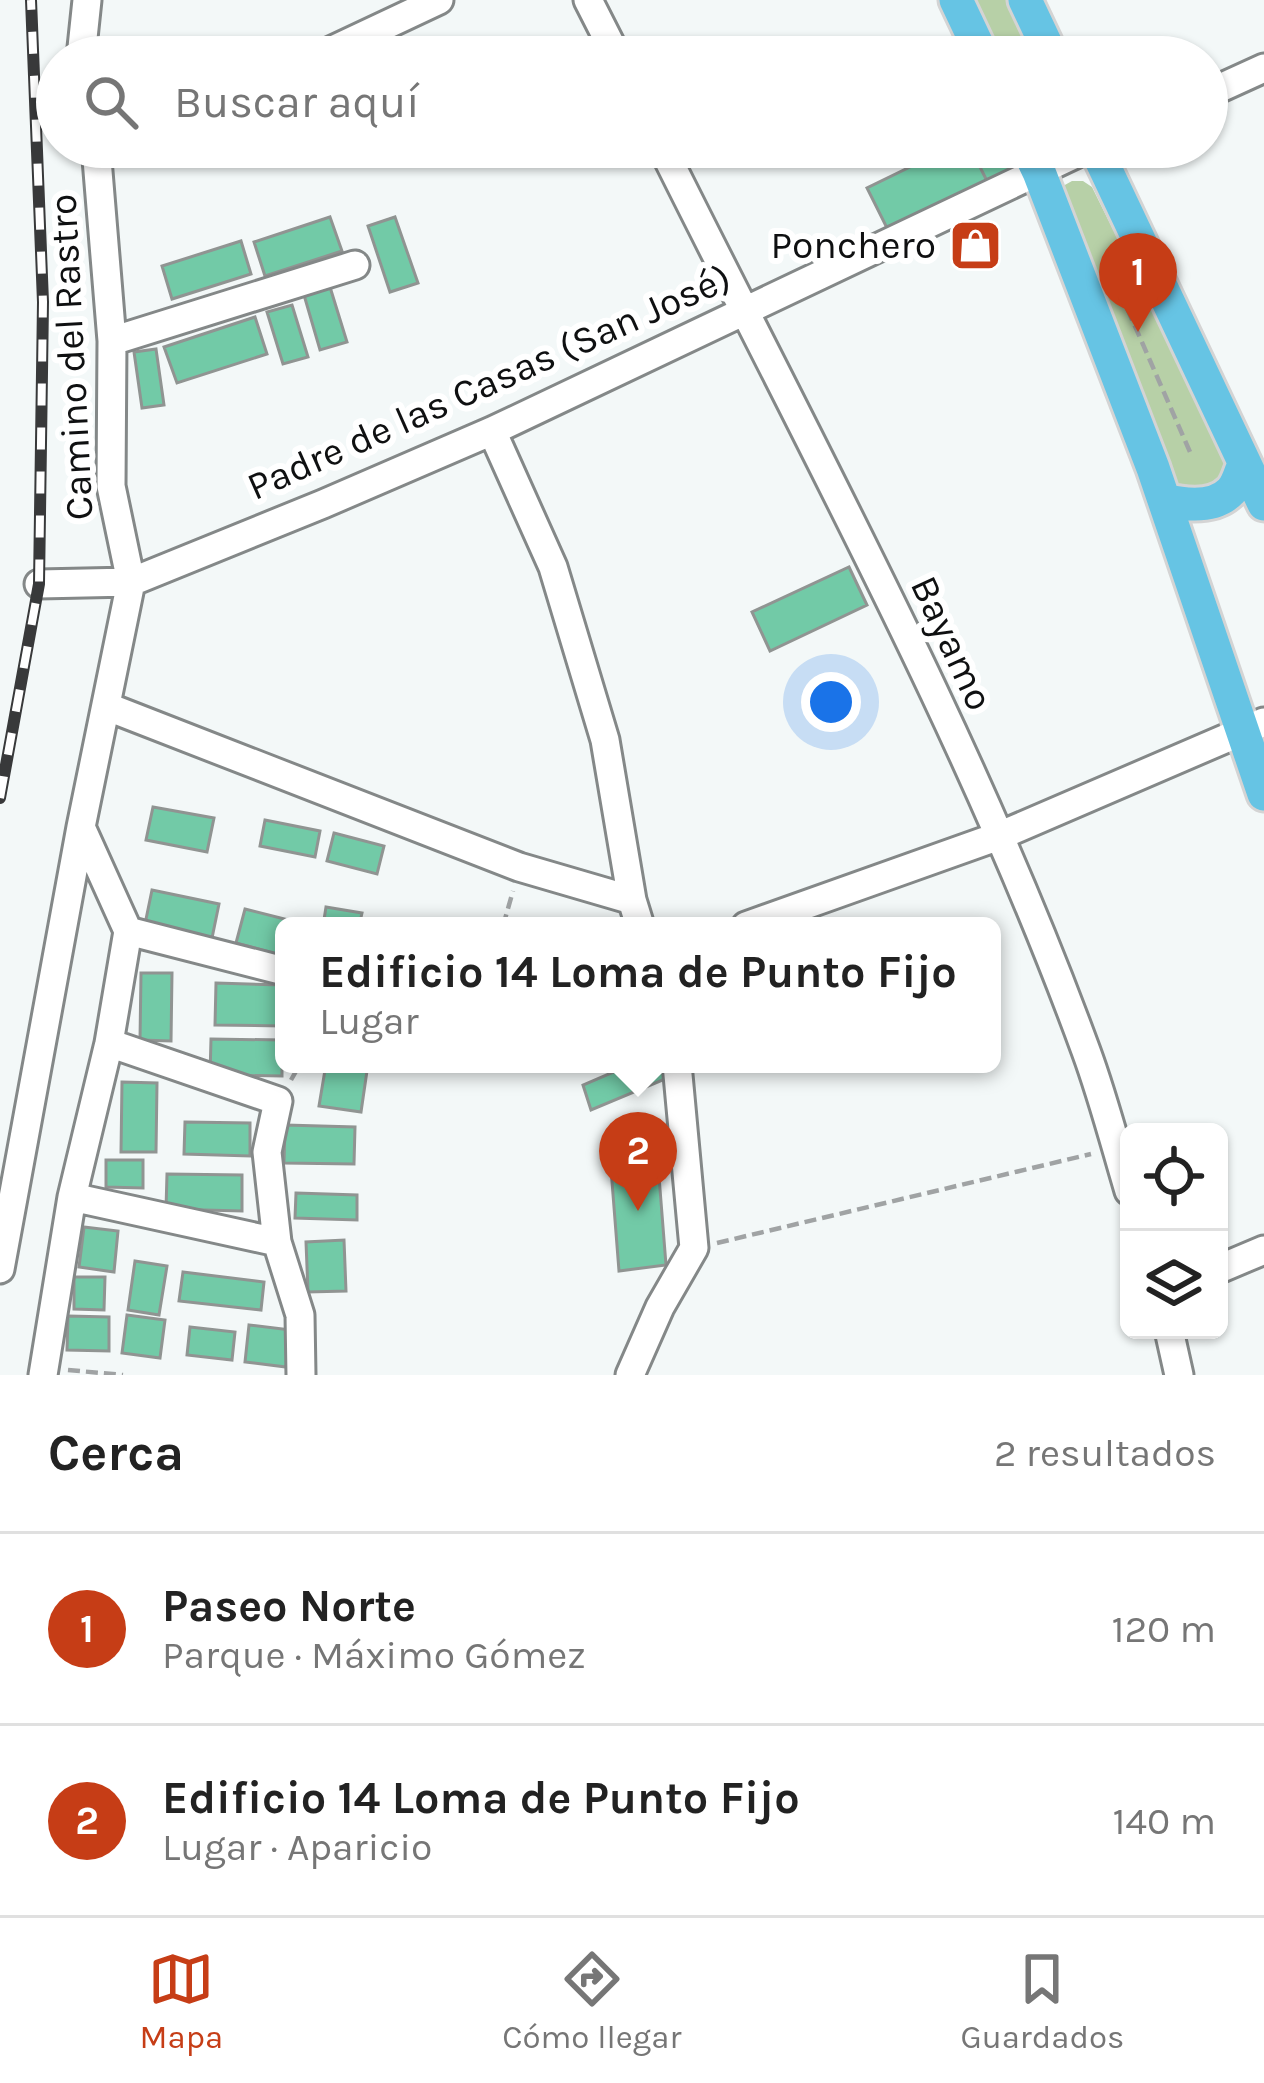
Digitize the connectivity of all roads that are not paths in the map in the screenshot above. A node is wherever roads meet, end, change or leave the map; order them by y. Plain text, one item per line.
1 (87, 0) edge
2 (440, 0) edge
3 (588, 0) edge
4 (956, 0) edge
5 (1025, 0) edge
6 (83, 36) edge
7 (363, 36) edge
8 (606, 36) edge
9 (973, 36) edge
10 (1042, 36) edge
11 (1264, 68) edge
12 (1228, 84) edge
13 (98, 168) edge
14 (672, 168) edge
15 (1018, 168) edge
16 (1036, 168) edge
17 (1102, 168) edge
18 (355, 265) dead end
19 (743, 310) junction
20 (112, 341) junction
21 (492, 431) junction
22 (1244, 464) junction
23 (1158, 484) junction
24 (1264, 504) edge
25 (131, 582) junction
26 (39, 584) dead end
27 (108, 706) junction
28 (1253, 726) edge
29 (1264, 794) edge
30 (81, 826) junction
31 (999, 836) junction
32 (636, 913) edge
33 (771, 917) edge
34 (128, 931) junction
35 (275, 969) edge
36 (109, 1043) junction
37 (678, 1073) edge
38 (1120, 1162) edge
39 (72, 1197) junction
40 (277, 1242) junction
41 (1264, 1250) edge
42 (1228, 1265) edge
43 (0, 1269) edge
44 (1171, 1339) edge
45 (44, 1371) edge
46 (301, 1375) edge
47 (630, 1375) edge
48 (1179, 1375) edge

1 - 6 street
2 - 7 street
3 - 8 street
4 - 9 main road
5 - 10 main road
11 - 12 street
13 - 20 street, Camino del Rastro
14 - 19 street, Bayamo
15 - 19 street, Padre de las Casas (San José)
16 - 23 main road
17 - 22 main road
18 - 20 street
19 - 21 street, Padre de las Casas (San José)
19 - 31 street, Bayamo
20 - 25 street, Camino del Rastro
21 - 25 street, Padre de las Casas (San José)
21 - 32 street
22 - 23 main road
22 - 24 main road
23 - 28 main road
25 - 26 street, Padre de las Casas (San José)
25 - 27 street, Camino del Rastro
27 - 30 street, Camino del Rastro
27 - 32 street
28 - 29 main road
28 - 31 street
30 - 34 street
30 - 43 street, Camino del Rastro
31 - 33 street
31 - 38 street, Bayamo
34 - 35 street
34 - 36 street
36 - 39 street
36 - 40 street
37 - 47 street
39 - 40 street
39 - 45 street
40 - 46 street
41 - 42 street
44 - 48 street

